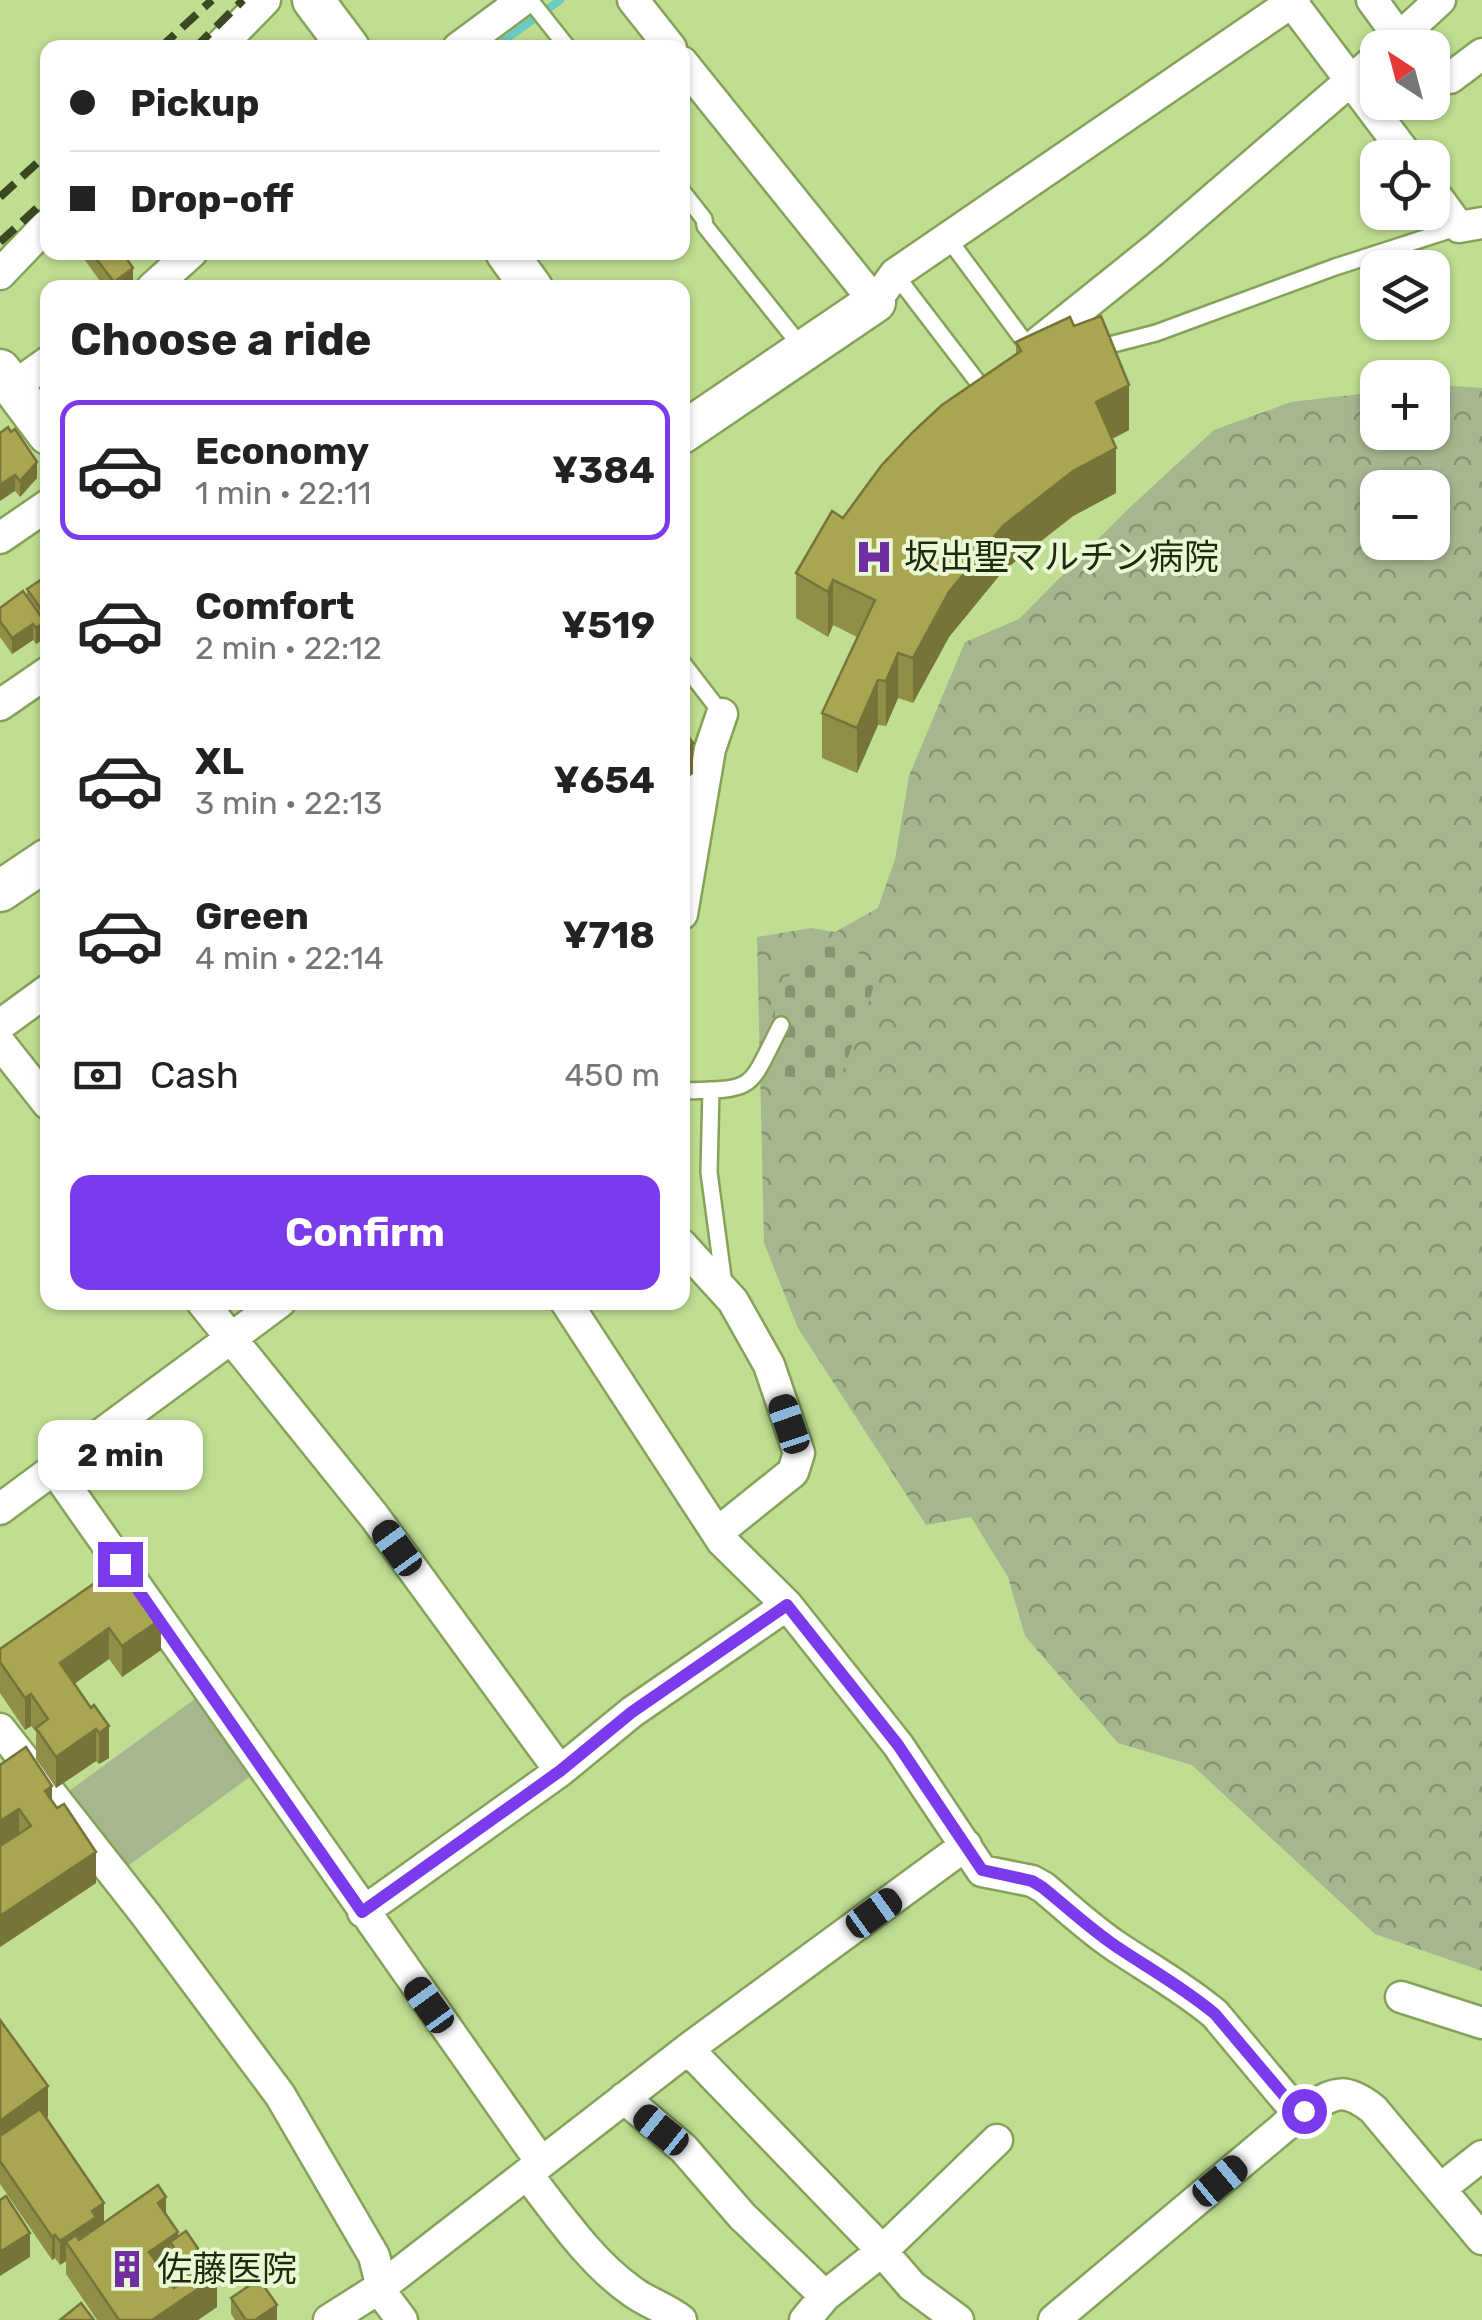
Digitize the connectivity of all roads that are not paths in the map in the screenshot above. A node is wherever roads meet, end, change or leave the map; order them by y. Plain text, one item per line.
1 (265, 0) edge
2 (313, 0) edge
3 (634, 0) edge
4 (1372, 0) edge
5 (1440, 0) edge
6 (1292, 1) edge
7 (534, 7) edge
8 (1385, 30) edge
9 (1410, 30) edge
10 (226, 40) edge
11 (343, 40) edge
12 (473, 40) edge
13 (561, 40) edge
14 (665, 40) edge
15 (1482, 54) edge
16 (690, 71) edge
17 (1360, 72) edge
18 (1450, 78) edge
19 (1350, 80) junction
20 (1395, 140) edge
21 (690, 201) edge
22 (1450, 206) edge
23 (1471, 225) edge
24 (40, 232) edge
25 (947, 238) junction
26 (183, 260) edge
27 (0, 274) edge
28 (161, 280) edge
29 (885, 288) junction
30 (1030, 349) junction
31 (804, 350) junction
32 (40, 365) edge
33 (7, 378) edge
34 (983, 389) joint
35 (40, 423) edge
36 (690, 428) edge
37 (40, 510) edge
38 (0, 538) edge
39 (690, 672) edge
40 (40, 678) edge
41 (0, 705) edge
42 (722, 714) joint
43 (690, 867) edge
44 (40, 996) edge
45 (781, 1024) dead end
46 (0, 1025) edge
47 (0, 1043) edge
48 (712, 1090) junction
49 (690, 1091) edge
50 (40, 1094) edge
51 (690, 1254) edge
52 (726, 1293) junction
53 (208, 1310) edge
54 (269, 1310) edge
55 (571, 1310) edge
56 (230, 1339) junction
57 (54, 1468) junction
58 (0, 1509) edge
59 (718, 1534) junction
60 (787, 1605) junction
61 (0, 1729) edge
62 (560, 1771) junction
63 (966, 1845) junction
64 (362, 1912) junction
65 (1401, 1997) dead end
66 (1482, 2023) edge
67 (688, 2048) junction
68 (624, 2098) junction
69 (1304, 2111) junction
70 (997, 2140) dead end
71 (1482, 2156) edge
72 (534, 2168) junction
73 (1440, 2188) junction
74 (1482, 2239) edge
75 (882, 2251) junction
76 (380, 2287) junction
77 (825, 2296) junction
78 (329, 2320) edge
79 (402, 2320) edge
80 (680, 2320) edge
81 (805, 2320) edge
82 (958, 2320) edge
83 (1054, 2320) edge

1 - 10 street
2 - 11 street
3 - 14 street
4 - 8 street
5 - 9 street
6 - 19 street
6 - 25 street
7 - 12 street
7 - 13 lane
15 - 18 street
16 - 29 street
17 - 19 street
19 - 20 street
19 - 30 street
21 - 31 lane
22 - 23 street
23 - 30 lane
24 - 27 street
25 - 29 street
25 - 30 lane
26 - 28 street
29 - 31 street
29 - 34 lane
30 - 34 street
31 - 36 street
32 - 33 street
33 - 35 street
37 - 38 street
39 - 42 lane
40 - 41 street
42 - 43 street
44 - 46 street
45 - 48 lane
47 - 50 street
48 - 49 lane
48 - 52 lane
51 - 52 street
52 - 59 street
53 - 56 street
54 - 56 street
55 - 59 street
56 - 57 street
56 - 62 street
57 - 58 street
57 - 64 street
59 - 60 street
60 - 62 street
60 - 63 street
61 - 76 street
62 - 64 street
63 - 67 street
63 - 69 street
64 - 72 street
65 - 66 street
67 - 68 street
67 - 75 street
68 - 72 street
68 - 77 street
69 - 73 street
69 - 83 street
70 - 75 street
71 - 73 street
72 - 76 street
72 - 80 street
73 - 74 street
75 - 77 street
75 - 82 street
76 - 78 street
76 - 79 street
77 - 81 street

